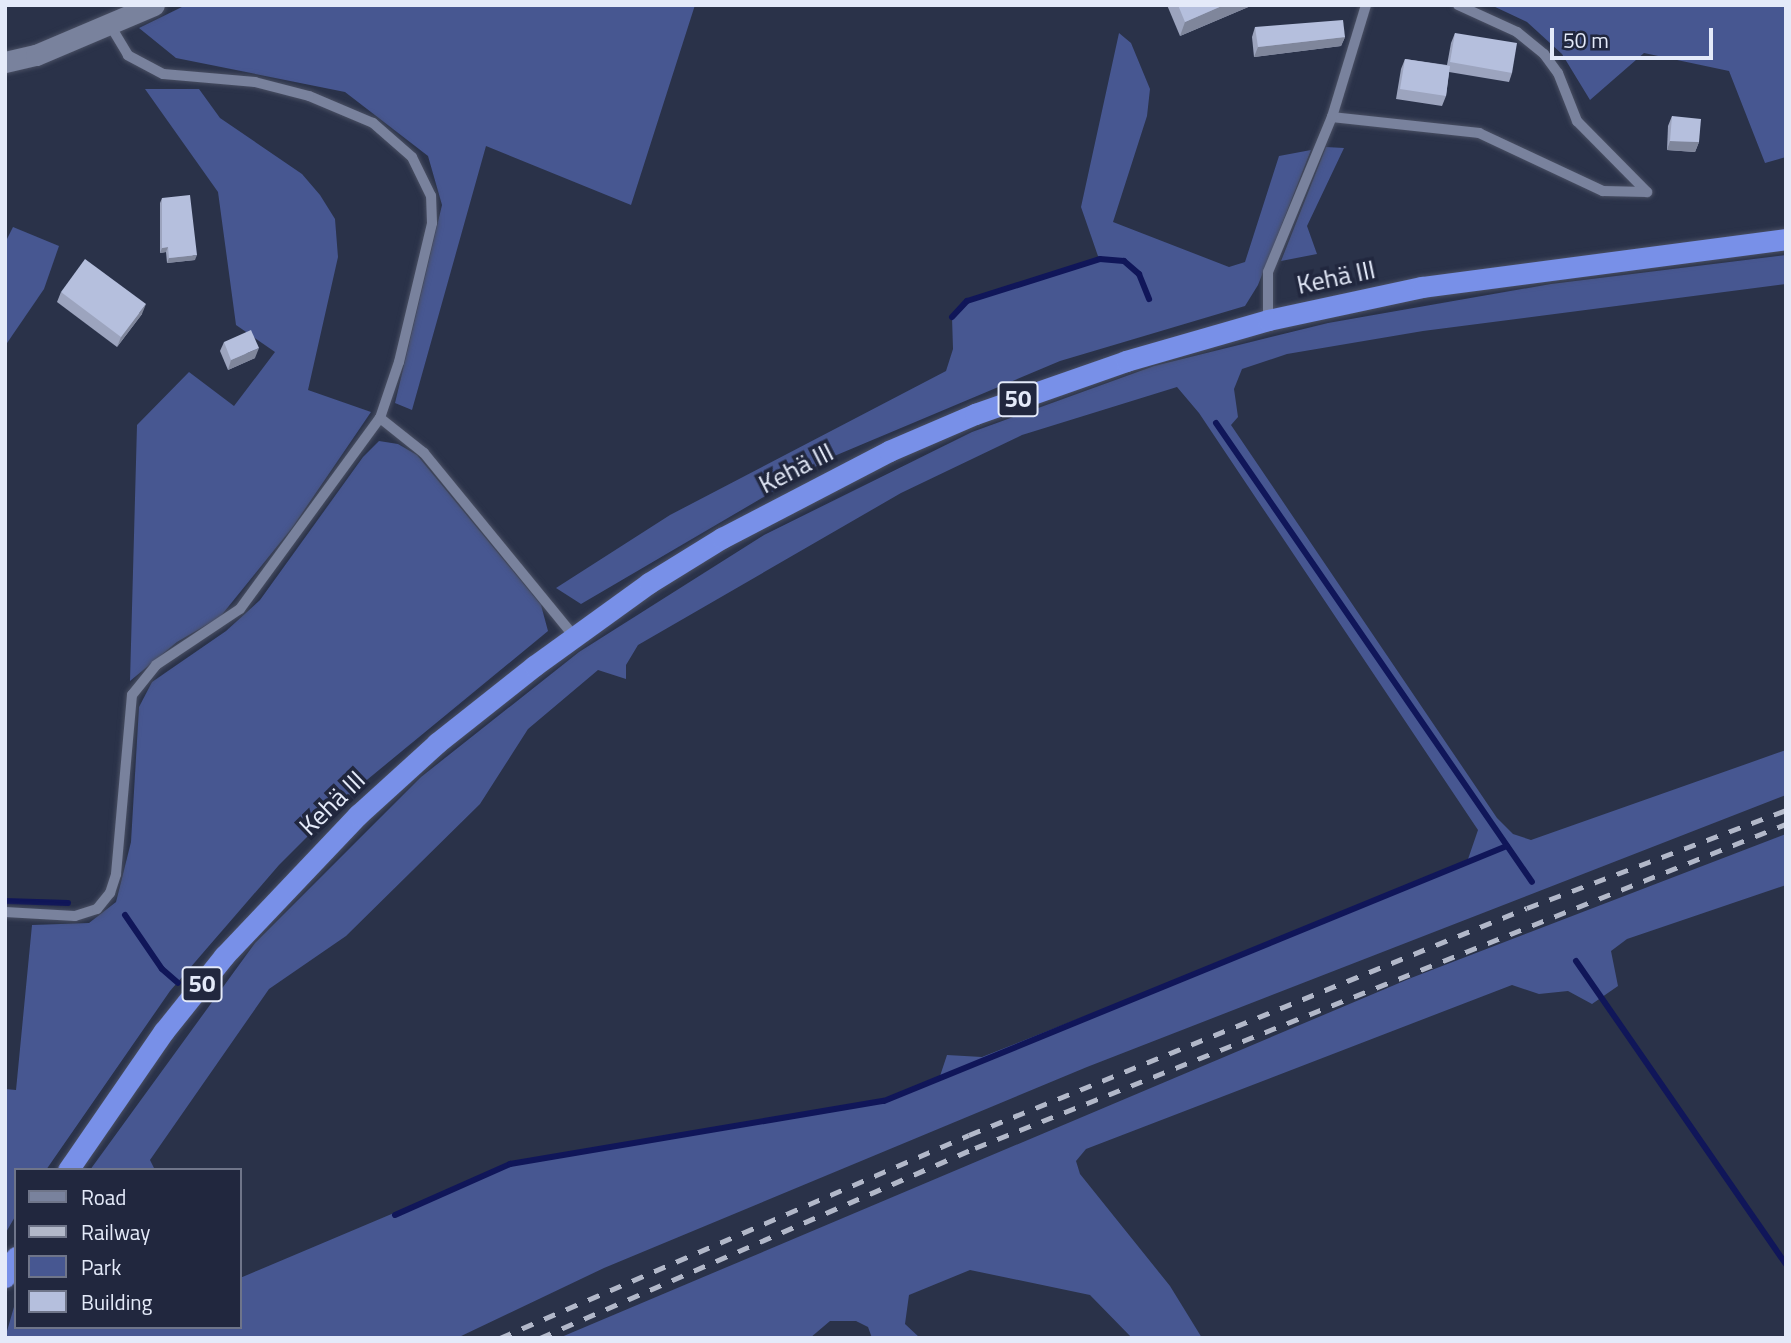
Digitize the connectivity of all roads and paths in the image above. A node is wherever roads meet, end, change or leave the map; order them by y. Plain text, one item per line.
1 (1366, 5) edge
2 (1458, 5) edge
3 (150, 7) edge
4 (110, 25) junction
5 (5, 62) edge
6 (1332, 117) junction
7 (1786, 239) edge
8 (1268, 320) junction
9 (380, 418) junction
10 (574, 636) junction
11 (5, 912) edge
12 (69, 1168) edge
13 (14, 1261) edge
14 (5, 1278) edge

1 - 6 lane
2 - 6 lane
3 - 4 street
4 - 5 street
4 - 9 lane
6 - 8 lane
7 - 8 highway, Kehä III / 50
8 - 10 highway, Kehä III / 50
9 - 10 lane
9 - 11 lane
10 - 12 highway, Kehä III / 50
13 - 14 highway

